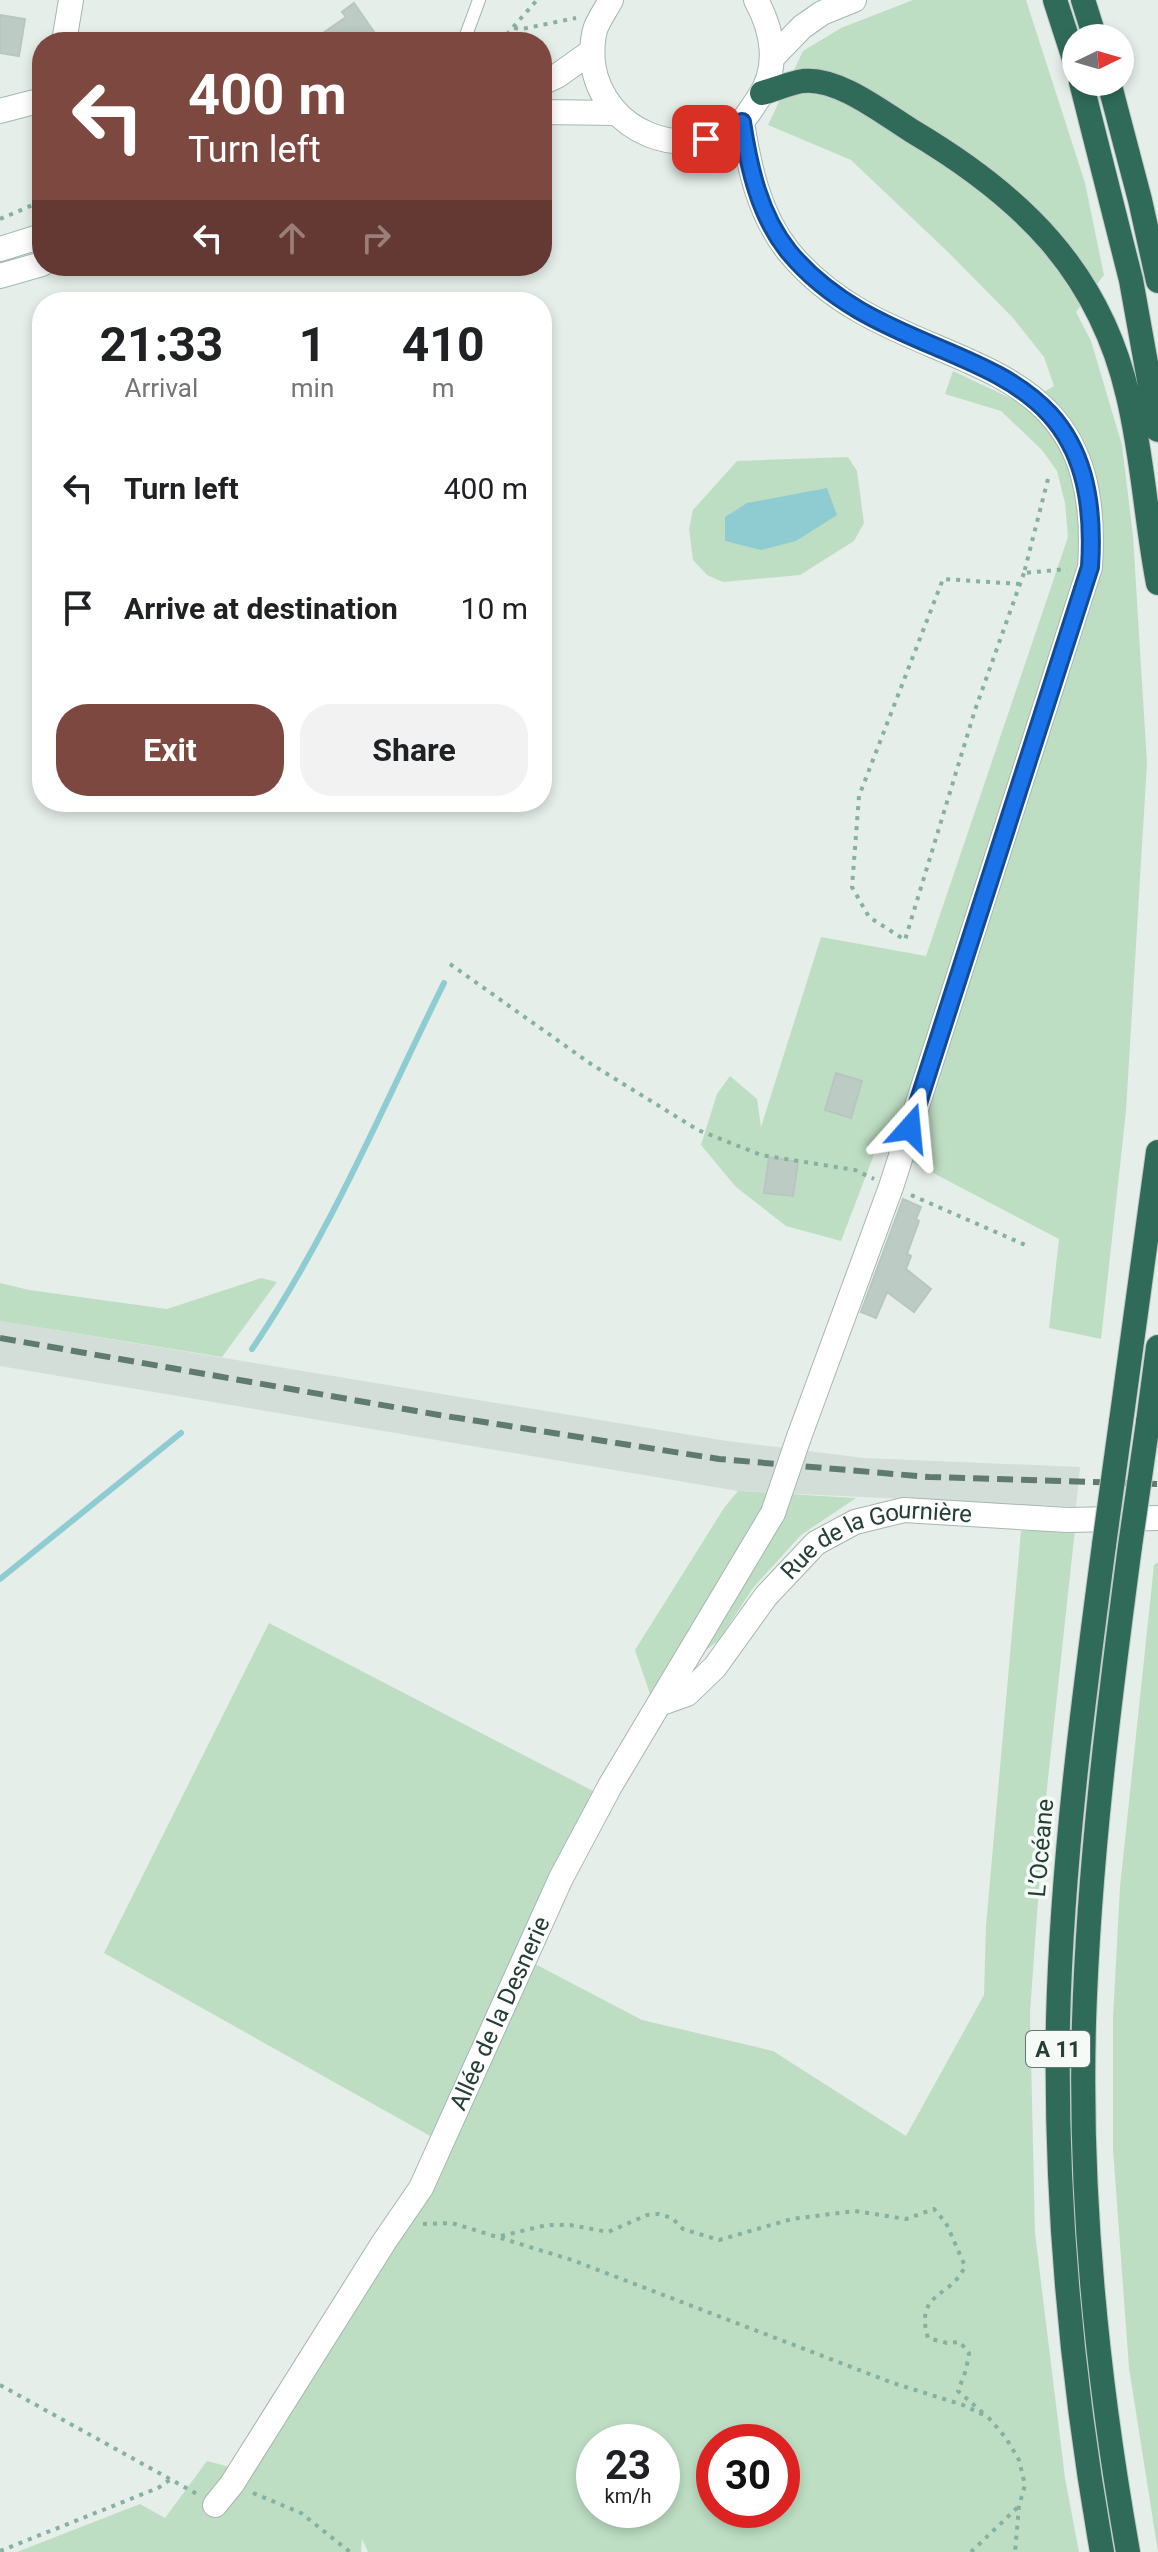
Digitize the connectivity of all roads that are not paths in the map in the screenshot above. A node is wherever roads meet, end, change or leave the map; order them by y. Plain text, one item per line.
1 (71, 0) edge
2 (479, 0) edge
3 (611, 0) edge
4 (756, 0) edge
5 (854, 0) edge
6 (1055, 0) edge
7 (1083, 0) edge
8 (1063, 24) edge
9 (1091, 24) edge
10 (66, 32) edge
11 (467, 32) edge
12 (594, 39) junction
13 (772, 58) junction
14 (552, 78) edge
15 (762, 93) junction
16 (1085, 96) edge
17 (1113, 96) edge
18 (32, 103) edge
19 (0, 111) edge
20 (552, 112) edge
21 (617, 113) junction
22 (742, 122) junction
23 (32, 239) edge
24 (0, 249) edge
25 (32, 267) edge
26 (0, 276) edge
27 (1158, 281) edge
28 (1158, 430) edge
29 (1158, 583) edge
30 (1158, 1152) edge
31 (1158, 1347) edge
32 (1158, 1518) edge
33 (659, 1704) junction
34 (215, 2505) road end
35 (1102, 2552) edge
36 (1128, 2552) edge

1 - 10 street
2 - 11 lane
3 - 12 street
4 - 13 street
5 - 13 street
6 - 8 highway
7 - 9 highway
12 - 14 street
12 - 21 street
13 - 15 street
15 - 22 street
15 - 29 highway
16 - 28 highway
17 - 27 highway
18 - 19 street
20 - 21 street
21 - 22 street
22 - 33 street, Allée de la Desnerie, bridge
23 - 24 street
25 - 26 street
30 - 35 highway, L’Océane / A 11, bridge
31 - 36 highway, A 11, bridge
32 - 33 street, Rue de la Gournière
33 - 34 street, Allée de la Desnerie

